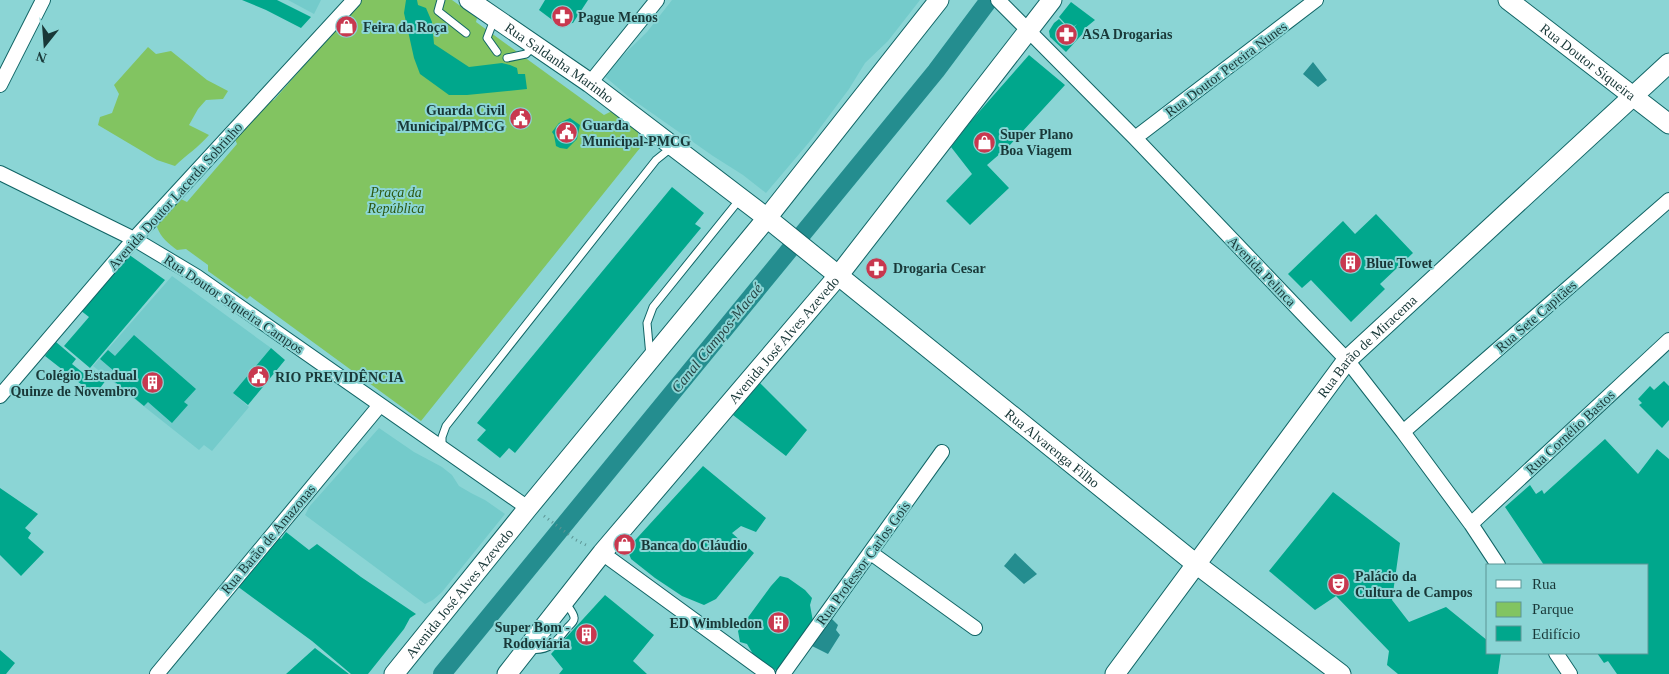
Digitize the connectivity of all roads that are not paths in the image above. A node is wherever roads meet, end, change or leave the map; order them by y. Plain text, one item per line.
1 (43, 0) edge
2 (354, 0) edge
3 (441, 0) edge
4 (470, 0) edge
5 (657, 0) edge
6 (939, 0) edge
7 (998, 0) edge
8 (1052, 0) edge
9 (1316, 0) edge
10 (1508, 0) edge
11 (495, 17) junction
12 (1029, 31) junction
13 (466, 33) dead end
14 (536, 45) junction
15 (498, 52) dead end
16 (507, 58) dead end
17 (1669, 63) edge
18 (590, 83) junction
19 (0, 85) edge
20 (1633, 95) junction
21 (1669, 124) edge
22 (1135, 138) junction
23 (676, 149) junction
24 (0, 173) edge
25 (740, 198) junction
26 (1669, 200) edge
27 (767, 218) junction
28 (134, 239) junction
29 (838, 276) junction
30 (1669, 340) edge
31 (650, 360) junction
32 (1347, 360) junction
33 (0, 396) edge
34 (380, 405) junction
35 (1403, 432) junction
36 (442, 448) junction
37 (942, 452) dead end
38 (528, 508) junction
39 (1470, 524) junction
40 (602, 553) junction
41 (871, 553) junction
42 (1196, 564) junction
43 (1497, 564) edge
44 (975, 628) dead end
45 (1557, 654) edge
46 (156, 674) edge
47 (394, 674) edge
48 (507, 674) edge
49 (768, 674) edge
50 (783, 674) edge
51 (1115, 674) edge
52 (1341, 674) edge
53 (1570, 674) edge

1 - 19 street
2 - 28 street, Avenida Doutor Lacerda Sobrinho
3 - 13 lane
4 - 11 main road, Rua Saldanha Marinho
5 - 18 street
6 - 27 main road, Avenida José Alves Azevedo
7 - 12 street, Avenida Pelinca
8 - 12 main road, Avenida José Alves Azevedo
9 - 22 street, Rua Doutor Pereira Nunes
10 - 20 main road, Rua Doutor Siqueira
11 - 14 main road, Rua Saldanha Marinho
11 - 15 lane
12 - 22 street, Avenida Pelinca
12 - 29 main road, Avenida José Alves Azevedo
14 - 16 lane
14 - 18 main road, Rua Saldanha Marinho
17 - 20 main road, Rua Barão de Miracema
18 - 23 main road, Rua Saldanha Marinho
20 - 21 main road, Rua Doutor Siqueira
20 - 32 main road, Rua Barão de Miracema
22 - 32 street, Avenida Pelinca
23 - 25 main road, Rua Saldanha Marinho
23 - 36 lane
24 - 28 street, Rua Doutor Siqueira Campos
25 - 27 main road, Rua Saldanha Marinho
25 - 31 lane
26 - 35 street, Rua Sete Capitães
27 - 29 main road, Rua Alvarenga Filho
27 - 31 main road, Avenida José Alves Azevedo
28 - 33 street, Avenida Doutor Lacerda Sobrinho
28 - 34 street, Rua Doutor Siqueira Campos
29 - 40 main road, Avenida José Alves Azevedo
29 - 42 main road, Rua Alvarenga Filho
30 - 39 street, Rua Cornélio Bastos
31 - 38 main road, Avenida José Alves Azevedo
32 - 35 street, Avenida Pelinca
32 - 42 main road, Rua Barão de Miracema
34 - 36 street, Rua Doutor Siqueira Campos
34 - 46 street, Rua Barão de Amazonas
35 - 39 street, Avenida Pelinca
36 - 38 street, Rua Doutor Siqueira Campos
37 - 41 street, Rua Professor Carlos Gois
38 - 47 main road, Avenida José Alves Azevedo
39 - 43 street, Avenida Pelinca
40 - 48 main road, Avenida José Alves Azevedo
40 - 49 street
41 - 44 street
41 - 50 street, Rua Professor Carlos Gois
42 - 51 main road, Rua Barão de Miracema
42 - 52 main road, Rua Alvarenga Filho
45 - 53 street

